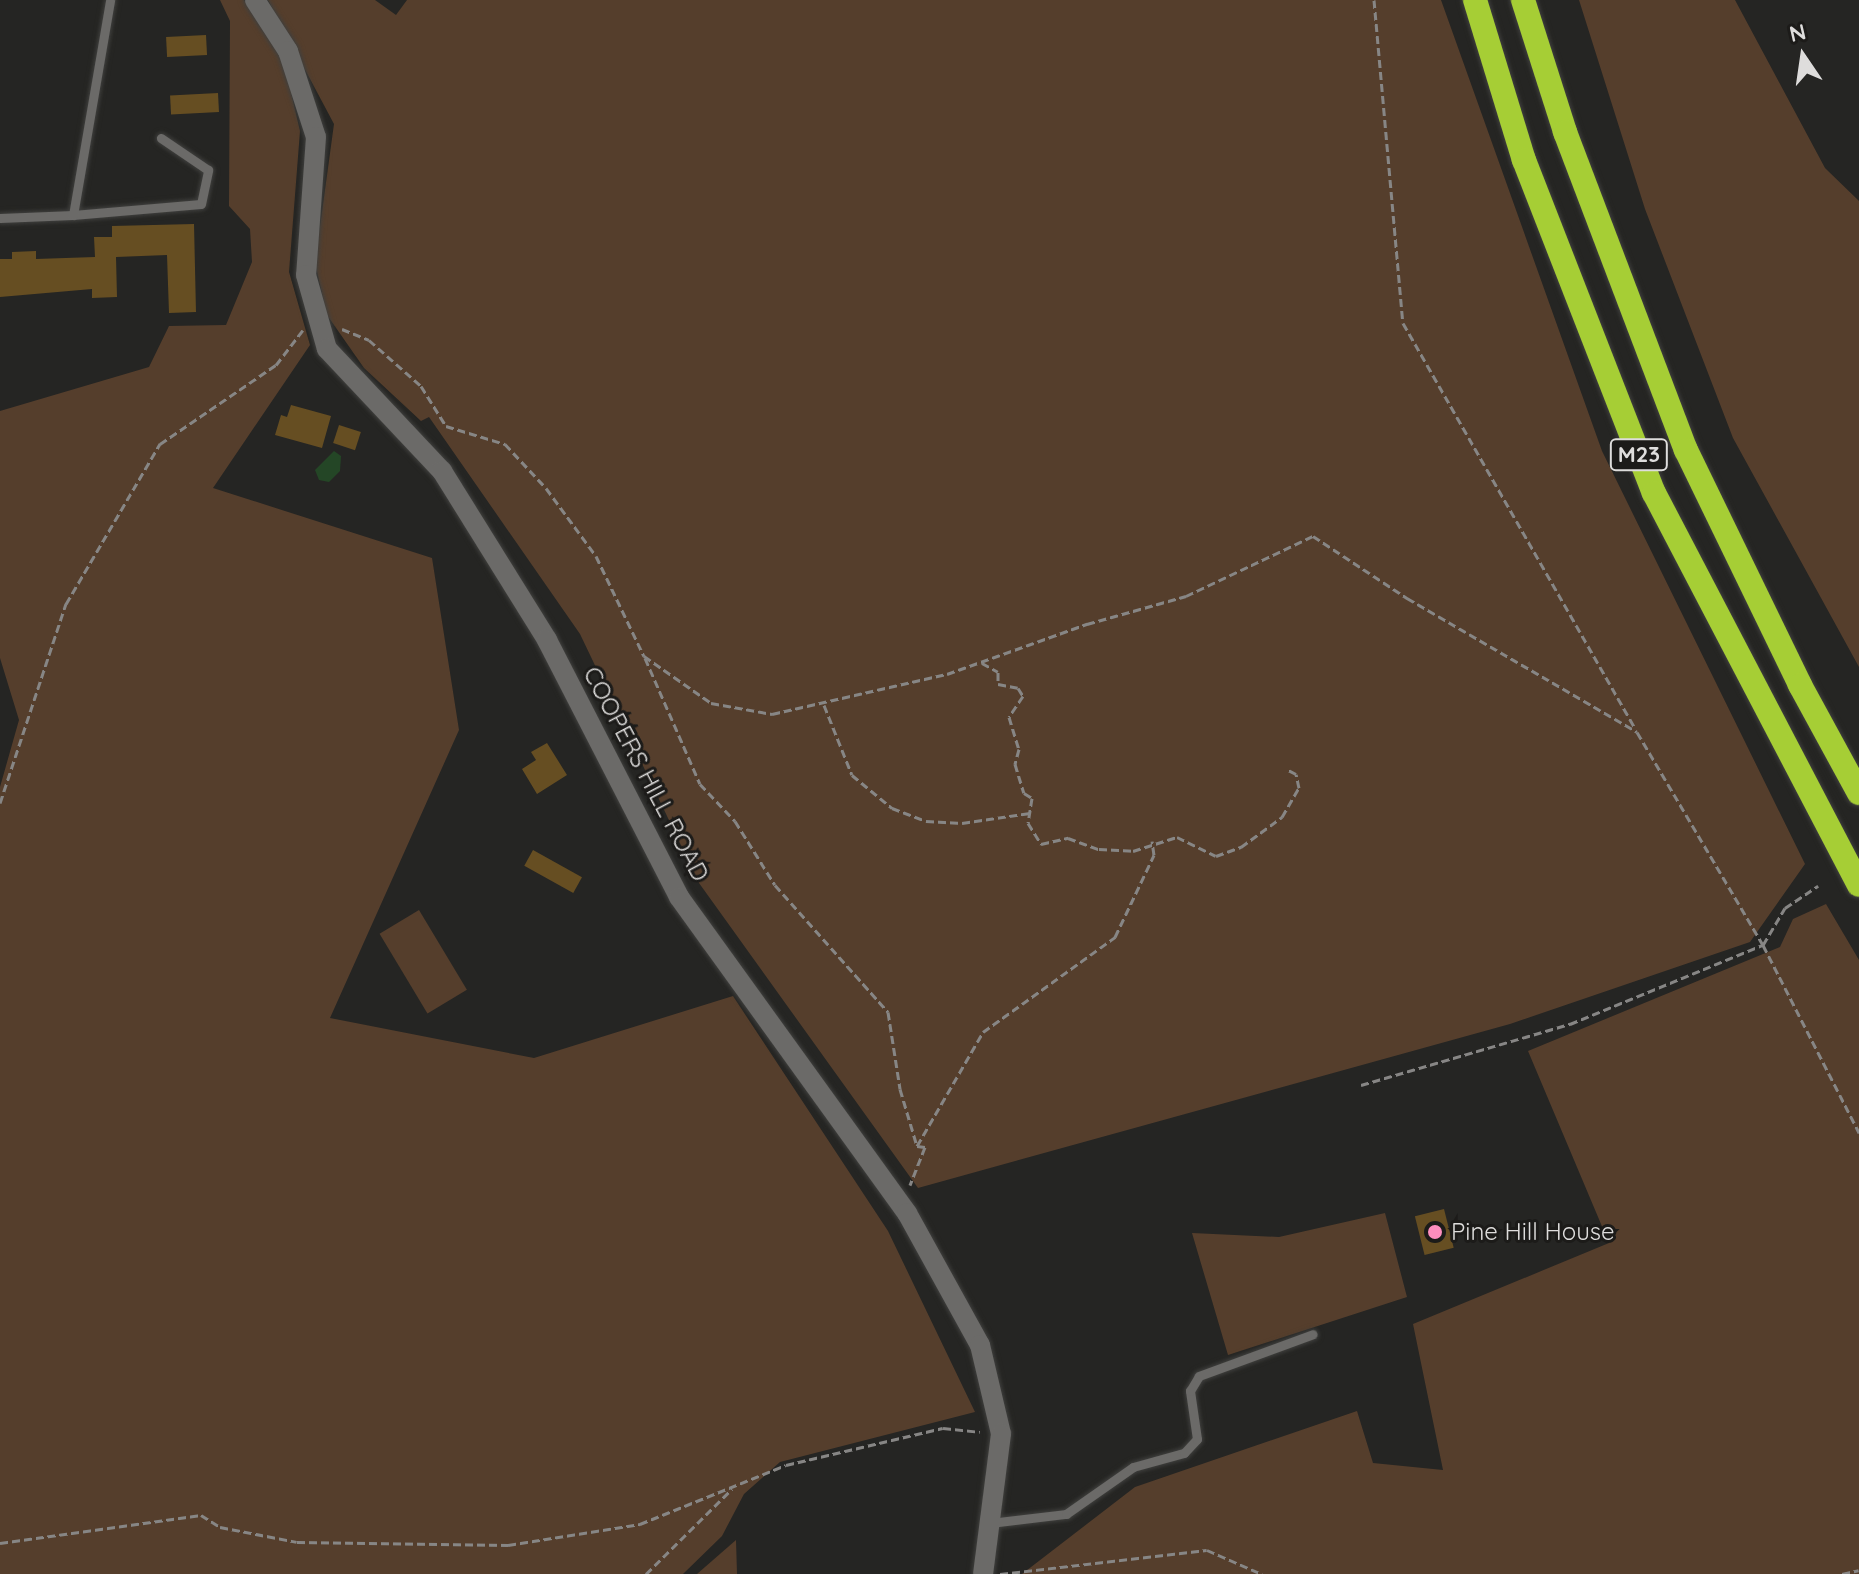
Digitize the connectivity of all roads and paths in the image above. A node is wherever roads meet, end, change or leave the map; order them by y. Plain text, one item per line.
1 (110, 0) edge
2 (255, 0) edge
3 (1374, 0) edge
4 (1475, 0) edge
5 (1523, 0) edge
6 (161, 138) dead end
7 (73, 215) junction
8 (0, 218) edge
9 (318, 315) junction
10 (644, 656) junction
11 (980, 663) junction
12 (824, 705) junction
13 (1637, 732) junction
14 (1288, 770) dead end
15 (1859, 793) edge
16 (0, 803) edge
17 (1030, 813) junction
18 (1152, 841) junction
19 (1859, 885) edge
20 (1818, 886) dead end
21 (1763, 945) junction
22 (1361, 1085) dead end
23 (1859, 1133) edge
24 (917, 1146) junction
25 (912, 1182) dead end
26 (1313, 1334) dead end
27 (1001, 1434) junction
28 (734, 1486) junction
29 (990, 1523) junction
30 (0, 1543) edge
31 (1859, 1570) edge
32 (646, 1574) edge
33 (983, 1574) edge
34 (998, 1574) edge
35 (1262, 1574) edge
36 (1842, 1574) edge

1 - 7 lane
2 - 9 street, COOPERS HILL ROAD
3 - 13 path
4 - 19 highway, M23
5 - 15 highway, M23
6 - 7 lane
7 - 8 lane
9 - 10 path
9 - 16 path
9 - 27 street, COOPERS HILL ROAD
10 - 12 path
10 - 24 path
11 - 12 path
11 - 13 path
11 - 17 path
12 - 17 path
13 - 21 path
14 - 18 path
17 - 18 path
18 - 24 path
20 - 21 path
21 - 22 path
21 - 23 path
24 - 25 path
26 - 29 lane
27 - 28 path
27 - 29 street, COOPERS HILL ROAD
28 - 30 path
28 - 32 path
29 - 33 street, COOPERS HILL ROAD
31 - 36 path
34 - 35 path

